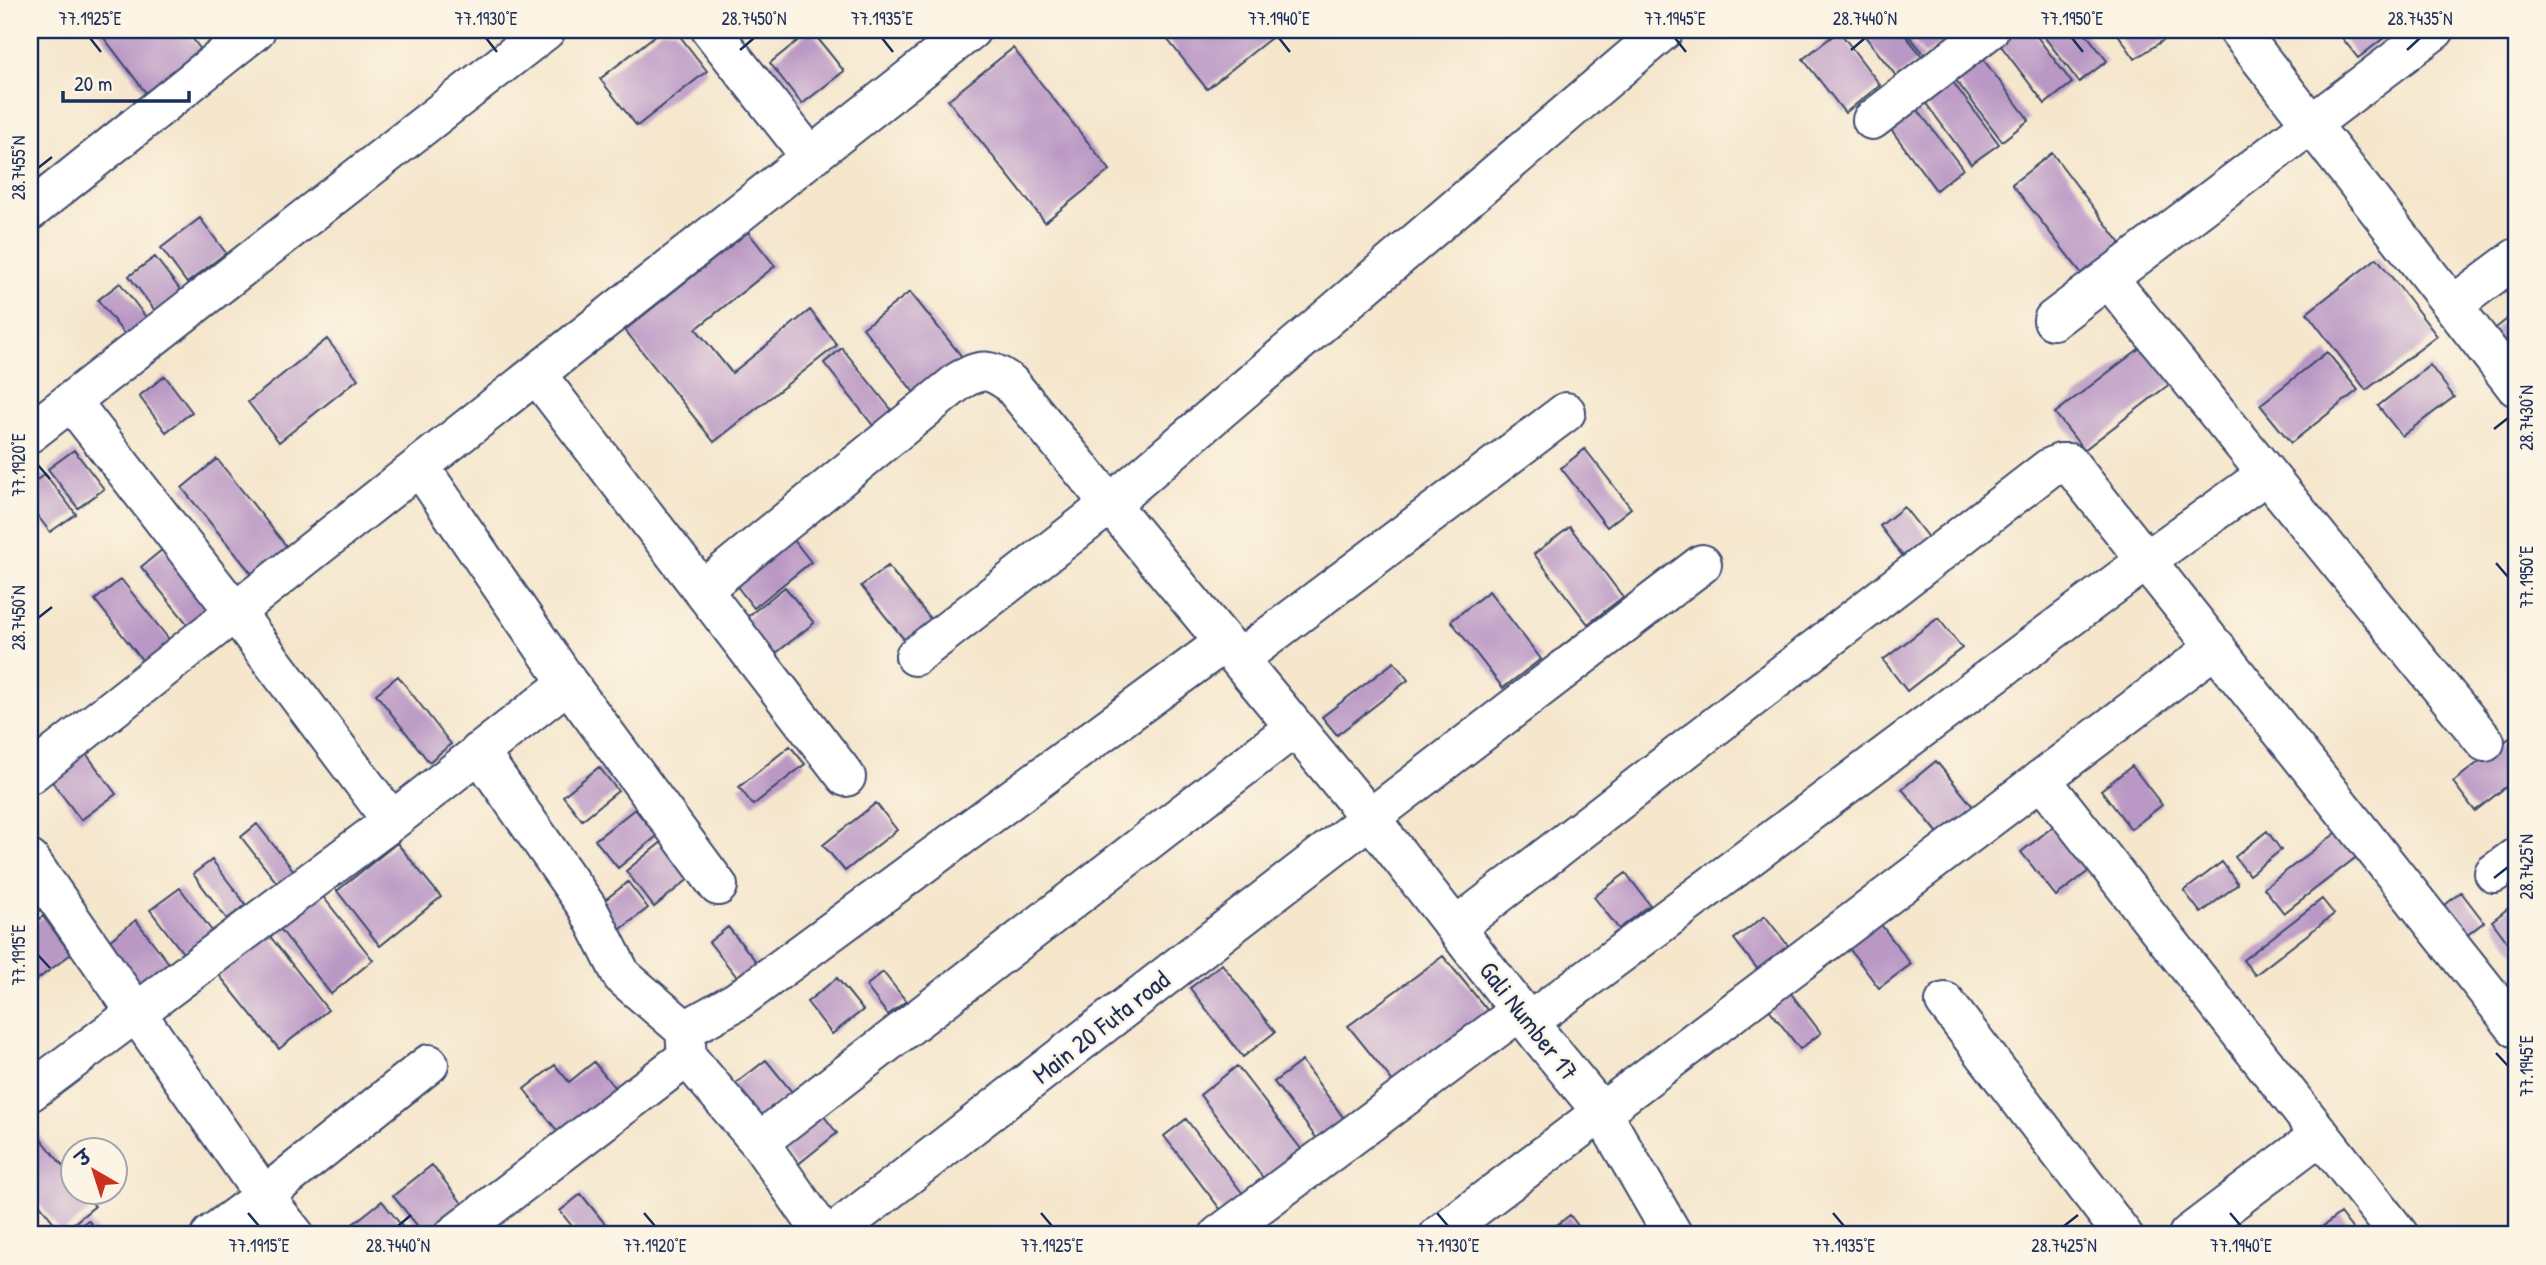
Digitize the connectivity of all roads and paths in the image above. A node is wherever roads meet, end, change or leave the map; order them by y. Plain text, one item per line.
1 (257, 30) edge
2 (546, 30) edge
3 (711, 30) edge
4 (971, 30) edge
5 (1664, 30) edge
6 (1989, 30) edge
7 (2238, 30) edge
8 (2435, 30) edge
9 (1872, 120) dead end
10 (2312, 123) junction
11 (810, 156) junction
12 (30, 211) edge
13 (2516, 258) edge
14 (2108, 278) junction
15 (2453, 305) junction
16 (2053, 320) dead end
17 (537, 375) junction
18 (2516, 387) edge
19 (71, 401) junction
20 (1566, 412) dead end
21 (30, 433) edge
22 (420, 467) junction
23 (2267, 474) junction
24 (1109, 505) junction
25 (2147, 560) junction
26 (1702, 564) dead end
27 (702, 590) junction
28 (235, 612) junction
29 (2216, 647) junction
30 (1232, 650) junction
31 (915, 656) dead end
32 (568, 682) junction
33 (1295, 727) junction
34 (2485, 742) dead end
35 (479, 752) junction
36 (30, 774) edge
37 (846, 777) dead end
38 (2041, 779) junction
39 (1370, 818) junction
40 (392, 821) junction
41 (30, 860) edge
42 (718, 886) dead end
43 (1456, 928) junction
44 (1945, 1002) dead end
45 (137, 1012) junction
46 (1524, 1016) junction
47 (2516, 1028) edge
48 (686, 1043) junction
49 (429, 1063) dead end
50 (30, 1092) edge
51 (1601, 1111) junction
52 (2320, 1135) junction
53 (759, 1142) junction
54 (264, 1196) junction
55 (211, 1235) edge
56 (295, 1235) edge
57 (453, 1235) edge
58 (824, 1235) edge
59 (831, 1235) edge
60 (1219, 1235) edge
61 (1439, 1235) edge
62 (1673, 1235) edge
63 (2123, 1235) edge
64 (2188, 1235) edge
65 (2399, 1235) edge

1 - 12 street
2 - 19 street
3 - 11 street
4 - 11 street
5 - 24 street
6 - 9 street
7 - 10 street
8 - 10 street
10 - 14 street
10 - 15 street
11 - 17 street
13 - 15 street
14 - 16 street
14 - 23 street
15 - 18 street
17 - 22 street
17 - 27 street
19 - 21 street
19 - 28 street
20 - 30 street
22 - 28 street
22 - 32 street
23 - 25 street
23 - 34 street
24 - 27 street, Gali Number 17
24 - 30 street, Gali Number 17
24 - 31 street
25 - 29 street
25 - 43 street
25 - 46 street
26 - 39 street, Main 20 Futa road
27 - 37 street
28 - 36 street
28 - 40 street
29 - 38 street
29 - 47 street
30 - 33 street, Gali Number 17
30 - 48 street
32 - 35 street
32 - 42 street
33 - 39 street, Gali Number 17
33 - 53 street
35 - 40 street
35 - 48 street
38 - 51 street
38 - 52 street
39 - 43 street, Gali Number 17
39 - 59 street, Main 20 Futa road
40 - 45 street
41 - 45 street
43 - 46 street, Gali Number 17
44 - 63 street
45 - 50 street
45 - 54 street
46 - 51 street, Gali Number 17
46 - 60 street
48 - 53 street
48 - 57 street
49 - 54 street
51 - 61 street
51 - 62 street, Gali Number 17
52 - 64 street
52 - 65 street
53 - 58 street
54 - 55 street
54 - 56 street

